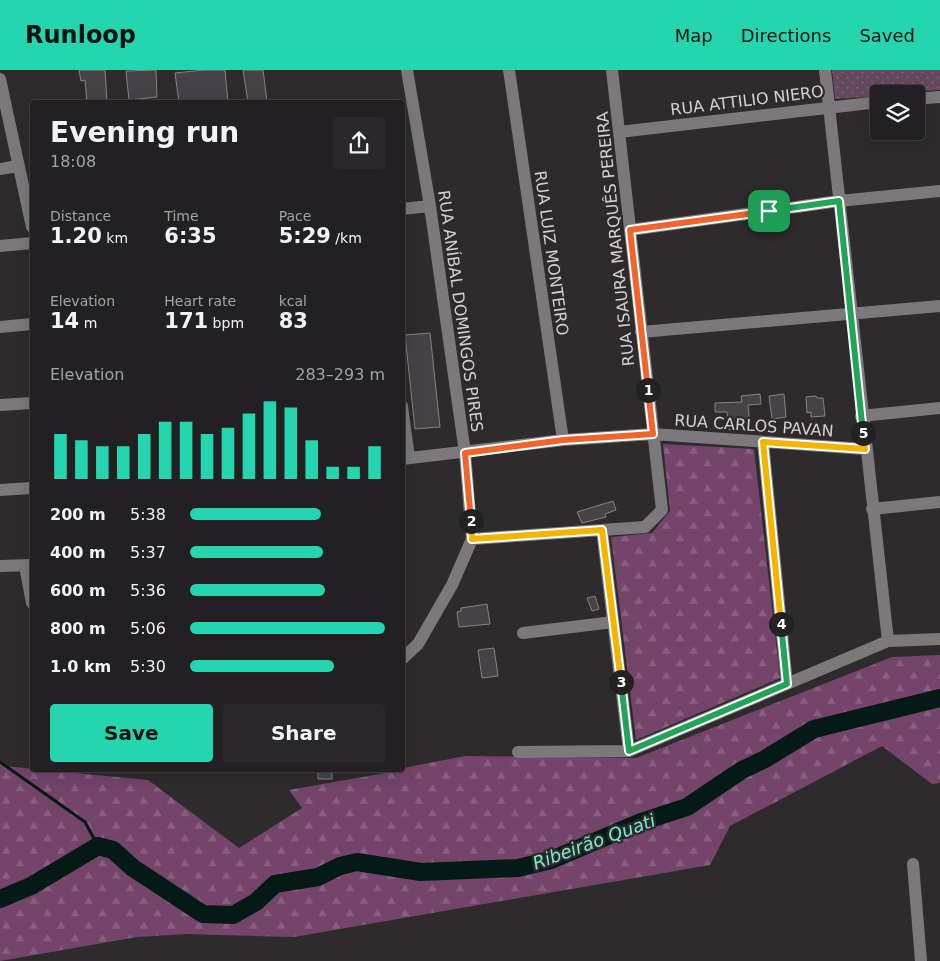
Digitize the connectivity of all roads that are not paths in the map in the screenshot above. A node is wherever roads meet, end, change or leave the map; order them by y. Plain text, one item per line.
1 (407, 70) edge
2 (508, 70) edge
3 (612, 70) edge
4 (825, 70) edge
5 (0, 79) edge
6 (940, 97) edge
7 (925, 98) edge
8 (870, 103) edge
9 (828, 106) junction
10 (619, 132) junction
11 (18, 166) junction
12 (0, 169) edge
13 (940, 191) edge
14 (839, 201) junction
15 (430, 206) junction
16 (405, 209) edge
17 (30, 218) edge
18 (630, 230) junction
19 (30, 243) edge
20 (0, 246) edge
21 (940, 306) edge
22 (851, 315) junction
23 (30, 324) edge
24 (0, 327) edge
25 (641, 332) junction
26 (30, 403) edge
27 (0, 405) edge
28 (940, 408) edge
29 (862, 416) junction
30 (653, 434) junction
31 (563, 440) junction
32 (763, 442) junction
33 (405, 445) edge
34 (865, 449) junction
35 (465, 453) junction
36 (406, 458) edge
37 (30, 488) edge
38 (0, 490) edge
39 (940, 502) edge
40 (872, 509) junction
41 (602, 530) junction
42 (472, 539) junction
43 (29, 565) edge
44 (0, 566) edge
45 (30, 578) edge
46 (613, 622) junction
47 (523, 633) dead end
48 (940, 639) edge
49 (888, 641) junction
50 (405, 656) edge
51 (787, 684) junction
52 (629, 751) junction
53 (518, 752) dead end
54 (913, 864) dead end
55 (920, 961) edge

1 - 15 street, RUA ANÍBAL DOMINGOS PIRES
2 - 31 street, RUA LUIZ MONTEIRO
3 - 10 street, RUA ISAURA MARQUÊS PEREIRA
4 - 9 street
5 - 11 street
6 - 7 street
8 - 9 street, RUA ATTILIO NIERO
9 - 10 street, RUA ATTILIO NIERO
9 - 14 street
10 - 18 street, RUA ISAURA MARQUÊS PEREIRA
11 - 12 street
11 - 17 street
13 - 14 street
14 - 18 street
14 - 22 street
15 - 16 street
15 - 35 street, RUA ANÍBAL DOMINGOS PIRES
18 - 25 street, RUA ISAURA MARQUÊS PEREIRA
19 - 20 street
21 - 22 street
22 - 25 street
22 - 29 street
23 - 24 street
25 - 30 street, RUA ISAURA MARQUÊS PEREIRA
26 - 27 street
28 - 29 street
29 - 34 street
30 - 31 street, RUA CARLOS PAVAN
30 - 32 street, RUA CARLOS PAVAN
30 - 41 street, RUA ISAURA MARQUÊS PEREIRA
31 - 35 street, RUA CARLOS PAVAN
32 - 34 street, RUA CARLOS PAVAN
32 - 51 street
33 - 36 street
34 - 40 street
35 - 36 street, RUA CARLOS PAVAN
35 - 42 street, RUA ANÍBAL DOMINGOS PIRES
37 - 38 street
39 - 40 street
40 - 49 street
41 - 42 street
41 - 46 street
42 - 50 street, RUA ANÍBAL DOMINGOS PIRES
43 - 44 street
43 - 45 street
46 - 47 street
46 - 52 street
48 - 49 street
49 - 51 street
51 - 52 street
52 - 53 street
54 - 55 street

